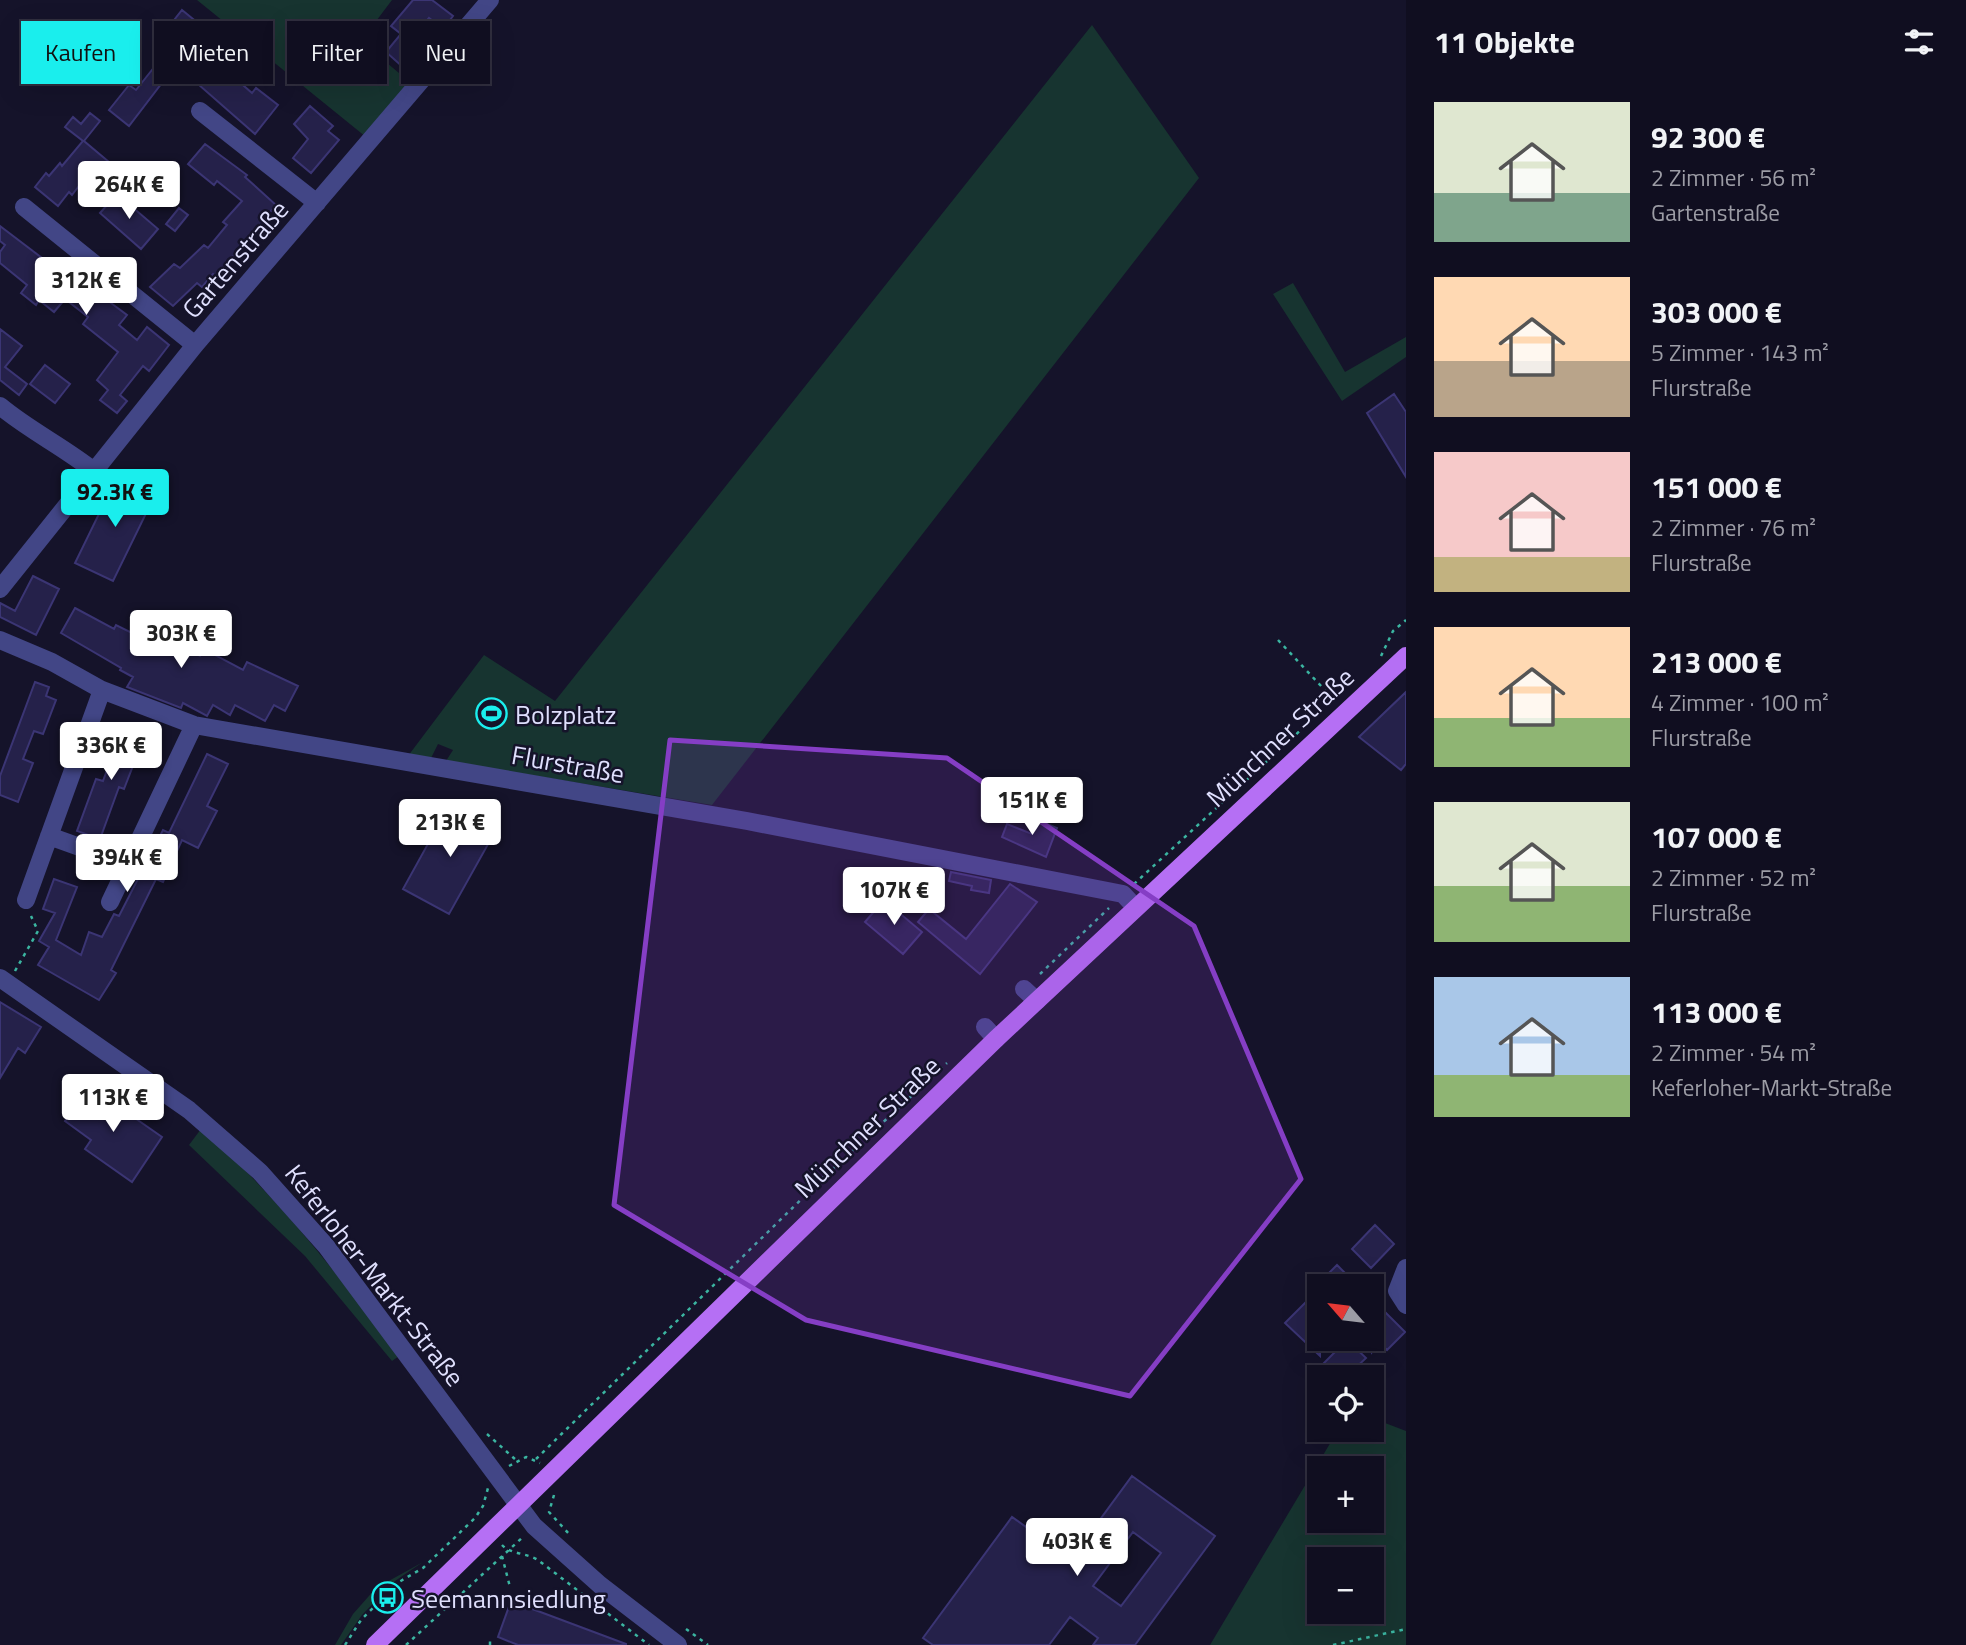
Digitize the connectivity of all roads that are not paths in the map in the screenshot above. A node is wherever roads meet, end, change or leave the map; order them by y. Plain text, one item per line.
1 (490, 0) edge
2 (200, 111) dead end
3 (317, 204) junction
4 (24, 207) dead end
5 (195, 345) junction
6 (0, 406) edge
7 (94, 472) junction
8 (0, 589) edge
9 (0, 640) edge
10 (1406, 656) edge
11 (102, 690) junction
12 (194, 725) junction
13 (49, 835) junction
14 (127, 864) junction
15 (26, 900) road end
16 (110, 902) dead end
17 (1136, 908) junction
18 (7, 976) edge
19 (1406, 1268) edge
20 (1406, 1305) edge
21 (516, 1503) junction
22 (671, 1638) edge
23 (374, 1645) edge

1 - 3 street, Gartenstraße
2 - 3 street
3 - 5 street, Gartenstraße
4 - 5 street
5 - 7 street, Gartenstraße
6 - 7 street
7 - 8 street, Gartenstraße
9 - 11 street, Flurstraße
10 - 17 main road, Münchner Straße
11 - 12 street, Flurstraße
11 - 13 street
12 - 14 street
12 - 17 street, Flurstraße
13 - 14 street
13 - 15 street
14 - 16 street
17 - 21 main road, Münchner Straße
18 - 21 street, Keferloher-Markt-Straße
19 - 20 street
21 - 22 street, Keferloher-Markt-Straße
21 - 23 main road, Münchner Straße

